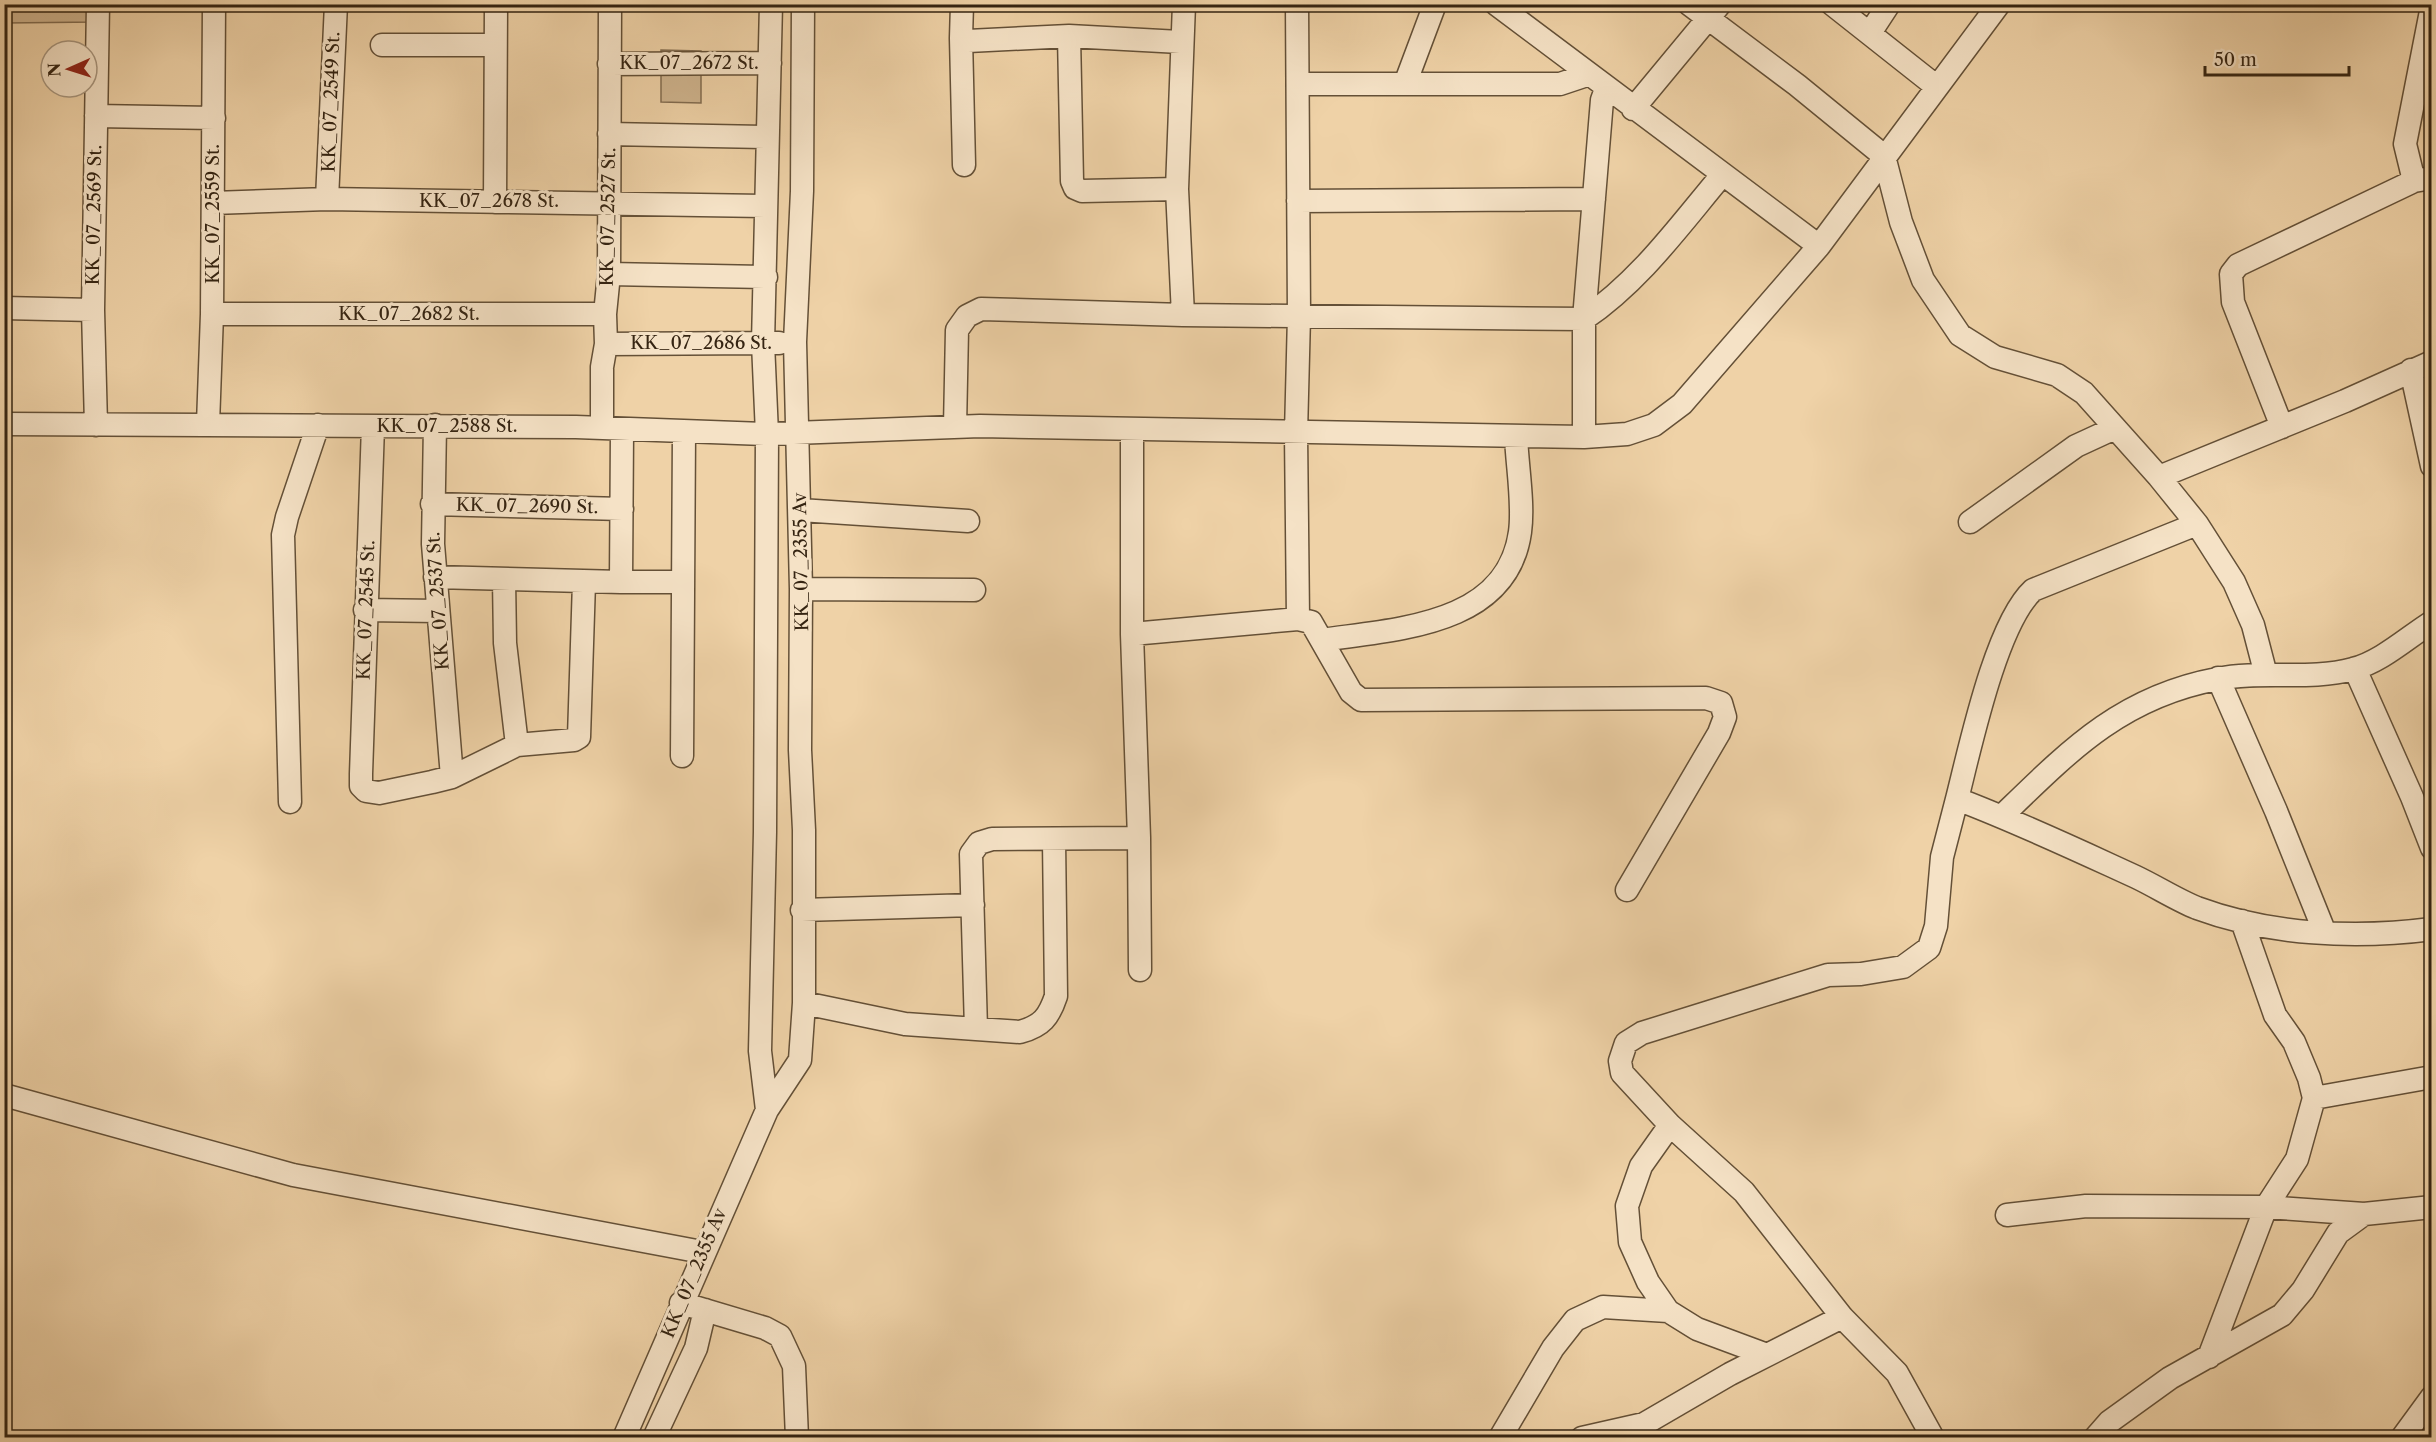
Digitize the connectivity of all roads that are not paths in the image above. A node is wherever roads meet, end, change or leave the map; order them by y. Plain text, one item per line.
1 (98, 4) edge
2 (214, 4) edge
3 (336, 4) edge
4 (496, 4) edge
5 (610, 4) edge
6 (771, 4) edge
7 (803, 4) edge
8 (962, 4) edge
9 (1184, 4) edge
10 (1297, 4) edge
11 (1435, 4) edge
12 (1496, 4) edge
13 (1689, 4) edge
14 (1832, 4) edge
15 (1888, 4) edge
16 (1999, 4) edge
17 (2432, 6) edge
18 (1714, 12) edge
19 (1870, 33) junction
20 (1069, 36) junction
21 (961, 38) junction
22 (1180, 42) junction
23 (382, 45) dead end
24 (495, 45) junction
25 (770, 63) junction
26 (609, 64) junction
27 (1587, 75) junction
28 (1299, 84) junction
29 (1405, 84) junction
30 (1937, 87) junction
31 (1606, 89) junction
32 (2421, 105) edge
33 (1633, 109) junction
34 (96, 116) junction
35 (214, 118) junction
36 (609, 134) junction
37 (766, 137) junction
38 (1884, 156) junction
39 (964, 165) dead end
40 (1722, 175) junction
41 (2423, 180) edge
42 (1177, 189) junction
43 (327, 199) junction
44 (1594, 199) junction
45 (1298, 201) junction
46 (495, 202) junction
47 (610, 202) junction
48 (213, 203) junction
49 (765, 206) junction
50 (1819, 246) junction
51 (609, 274) junction
52 (766, 277) junction
53 (4, 308) edge
54 (93, 310) junction
55 (212, 314) junction
56 (605, 314) junction
57 (1182, 315) junction
58 (1299, 316) junction
59 (1584, 319) junction
60 (795, 342) junction
61 (764, 343) junction
62 (606, 344) junction
63 (2421, 366) edge
64 (208, 423) junction
65 (4, 424) edge
66 (96, 425) junction
67 (318, 425) junction
68 (435, 425) junction
69 (373, 426) junction
70 (955, 427) junction
71 (2282, 427) junction
72 (2115, 428) junction
73 (612, 429) junction
74 (1132, 429) junction
75 (684, 432) junction
76 (1296, 433) junction
77 (767, 434) junction
78 (799, 434) junction
79 (1516, 436) junction
80 (1584, 437) junction
81 (2432, 466) edge
82 (2159, 477) junction
83 (432, 504) junction
84 (622, 509) junction
85 (800, 510) junction
86 (968, 521) dead end
87 (1970, 522) dead end
88 (2197, 524) junction
89 (435, 577) junction
90 (504, 579) junction
91 (584, 582) junction
92 (621, 582) junction
93 (683, 582) junction
94 (801, 589) junction
95 (974, 590) dead end
96 (365, 610) junction
97 (438, 610) junction
98 (1298, 619) junction
99 (2432, 622) edge
100 (1132, 634) junction
101 (1322, 640) junction
102 (2355, 669) junction
103 (2266, 675) junction
104 (2218, 678) junction
105 (517, 745) junction
106 (682, 756) dead end
107 (452, 777) junction
108 (1957, 799) junction
109 (290, 802) dead end
110 (2002, 816) junction
111 (1139, 838) junction
112 (1054, 840) junction
113 (2432, 849) edge
114 (1628, 890) dead end
115 (973, 905) junction
116 (802, 910) junction
117 (2242, 921) junction
118 (2432, 928) edge
119 (2325, 933) junction
120 (1140, 970) dead end
121 (804, 1003) junction
122 (976, 1029) junction
123 (2432, 1077) edge
124 (4, 1095) edge
125 (2314, 1098) junction
126 (767, 1110) junction
127 (1670, 1125) junction
128 (2266, 1207) junction
129 (2432, 1207) edge
130 (2364, 1214) junction
131 (2007, 1215) dead end
132 (702, 1252) junction
133 (681, 1303) junction
134 (705, 1310) junction
135 (1668, 1311) junction
136 (1842, 1317) junction
137 (1767, 1355) junction
138 (2209, 1357) junction
139 (2432, 1397) edge
140 (2104, 1435) edge
141 (624, 1437) edge
142 (654, 1437) edge
143 (797, 1437) edge
144 (1500, 1437) edge
145 (1582, 1437) edge
146 (1933, 1437) edge
147 (2402, 1437) edge

1 - 34 street, KK_07_2569 St.
2 - 35 street, KK_07_2559 St.
3 - 43 street, KK_07_2549 St.
4 - 24 street
5 - 26 street, KK_07_2527 St.
6 - 25 street, KK_07_2355 Av
7 - 60 street, KK_07_2355 Av
8 - 21 street
9 - 22 street
10 - 28 street
11 - 29 street
12 - 27 street
13 - 18 street
14 - 19 street
15 - 19 street
16 - 30 street, KK_07_2588 St.
17 - 32 street
18 - 33 street
18 - 38 street
19 - 30 street
20 - 21 street
20 - 22 street
20 - 42 street
21 - 39 street
22 - 42 street
23 - 24 street
24 - 46 street
25 - 26 street, KK_07_2672 St.
25 - 37 street, KK_07_2355 Av
26 - 36 street, KK_07_2527 St.
27 - 29 street
27 - 31 street
28 - 29 street
28 - 45 street
30 - 38 street, KK_07_2588 St.
31 - 33 street
31 - 44 street
32 - 41 street
33 - 40 street
34 - 35 street
34 - 54 street, KK_07_2569 St.
35 - 48 street, KK_07_2559 St.
36 - 37 street
36 - 47 street, KK_07_2527 St.
37 - 49 street, KK_07_2355 Av
38 - 50 street, KK_07_2588 St.
38 - 72 street
40 - 50 street
40 - 59 street
41 - 71 street
42 - 57 street
43 - 46 street, KK_07_2678 St.
43 - 48 street, KK_07_2678 St.
44 - 45 street
44 - 59 street
45 - 58 street
46 - 47 street, KK_07_2678 St.
47 - 49 street, KK_07_2678 St.
47 - 51 street, KK_07_2527 St.
48 - 55 street, KK_07_2559 St.
49 - 52 street, KK_07_2355 Av
50 - 80 street, KK_07_2588 St.
51 - 52 street
51 - 56 street, KK_07_2527 St.
52 - 61 street, KK_07_2355 Av
53 - 54 street
54 - 66 street, KK_07_2569 St.
55 - 56 street, KK_07_2682 St.
55 - 64 street, KK_07_2559 St.
56 - 62 street, KK_07_2527 St.
57 - 58 street
57 - 70 street
58 - 59 street
58 - 76 street
59 - 80 street
60 - 61 street, KK_07_2686 St.
60 - 78 street, KK_07_2355 Av
61 - 62 street, KK_07_2686 St.
61 - 77 street, KK_07_2355 Av
62 - 73 street, KK_07_2527 St.
63 - 71 street
63 - 81 street
64 - 66 street, KK_07_2588 St.
64 - 67 street, KK_07_2588 St.
65 - 66 street, KK_07_2588 St.
67 - 69 street, KK_07_2588 St.
67 - 109 street
68 - 69 street, KK_07_2588 St.
68 - 73 street, KK_07_2588 St.
68 - 83 street, KK_07_2537 St.
69 - 96 street, KK_07_2545 St.
70 - 74 street, KK_07_2588 St.
70 - 78 street, KK_07_2588 St.
71 - 82 street
72 - 82 street
72 - 87 street
73 - 75 street, KK_07_2588 St.
73 - 84 street, KK_07_2527 St.
74 - 76 street, KK_07_2588 St.
74 - 100 street
75 - 77 street, KK_07_2588 St.
75 - 93 street
76 - 79 street, KK_07_2588 St.
76 - 98 street
77 - 78 street, KK_07_2588 St.
77 - 126 street, KK_07_2355 Av
78 - 85 street, KK_07_2355 Av
79 - 80 street, KK_07_2588 St.
79 - 101 street
82 - 88 street
83 - 84 street, KK_07_2690 St.
83 - 89 street, KK_07_2537 St.
84 - 92 street, KK_07_2527 St.
85 - 86 street
85 - 94 street, KK_07_2355 Av
88 - 103 street
88 - 108 street
89 - 90 street
89 - 97 street, KK_07_2537 St.
90 - 91 street
90 - 105 street
91 - 92 street
91 - 105 street
92 - 93 street
93 - 106 street
94 - 95 street
94 - 116 street, KK_07_2355 Av
96 - 97 street
96 - 107 street, KK_07_2545 St.
97 - 107 street, KK_07_2537 St.
98 - 100 street
98 - 101 street
99 - 102 street
100 - 111 street
101 - 114 street
102 - 103 street
102 - 113 street
103 - 104 street
104 - 110 street
104 - 119 street
105 - 107 street
108 - 110 street
108 - 127 street
110 - 117 street
111 - 112 street
111 - 120 street
112 - 115 street
112 - 122 street
115 - 116 street
115 - 122 street
116 - 121 street, KK_07_2355 Av
117 - 119 street
117 - 125 street
118 - 119 street
121 - 122 street
121 - 126 street, KK_07_2355 Av
123 - 125 street
124 - 132 street
125 - 128 street
126 - 132 street, KK_07_2355 Av
127 - 135 street
127 - 136 street
128 - 130 street
128 - 131 street
128 - 138 street
129 - 130 street
130 - 138 street
132 - 133 street, KK_07_2355 Av
133 - 134 street
133 - 141 street, KK_07_2355 Av
134 - 142 street
134 - 143 street
135 - 137 street
135 - 144 street
136 - 137 street
136 - 146 street
137 - 145 street
138 - 140 street
139 - 147 street

